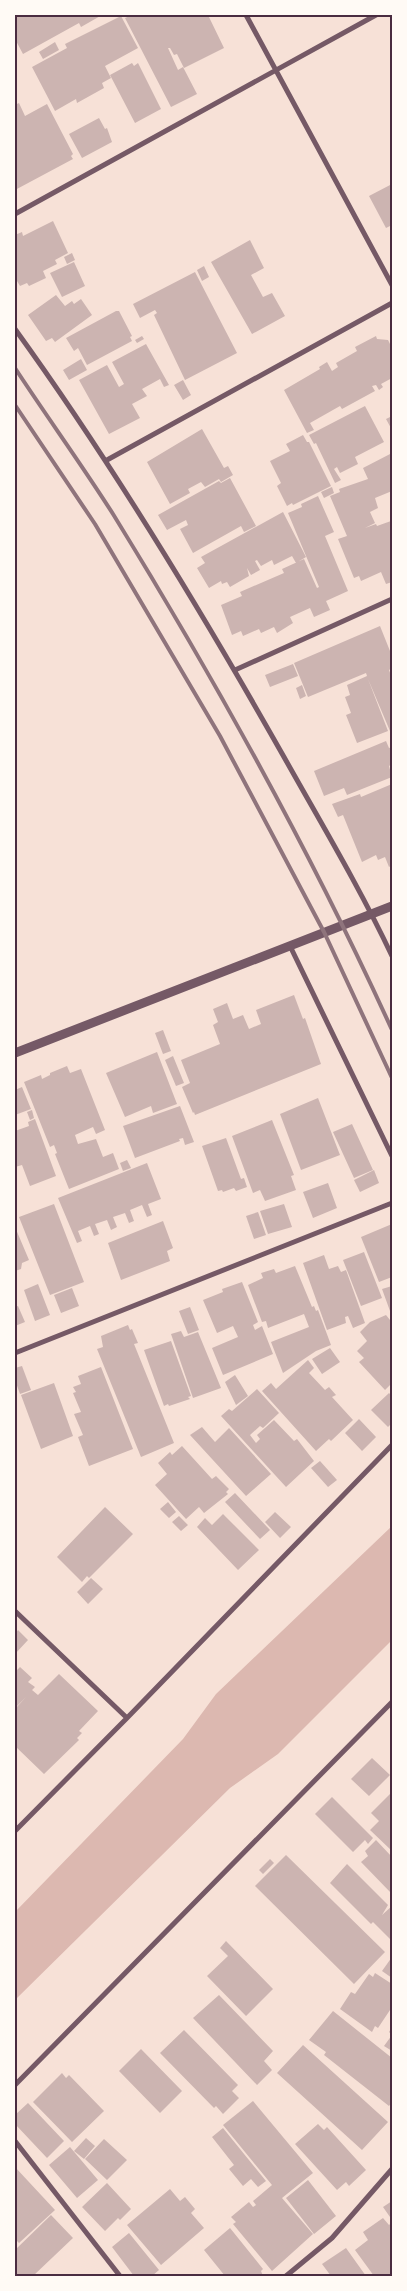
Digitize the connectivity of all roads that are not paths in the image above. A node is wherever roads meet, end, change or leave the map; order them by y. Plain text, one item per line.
1 (246, 15) edge
2 (376, 15) edge
3 (276, 68) junction
4 (15, 214) edge
5 (392, 285) edge
6 (392, 303) edge
7 (15, 329) edge
8 (107, 460) junction
9 (392, 599) edge
10 (235, 670) junction
11 (392, 906) edge
12 (372, 914) junction
13 (290, 946) junction
14 (392, 956) edge
15 (15, 1053) edge
16 (392, 1156) edge
17 (392, 1203) edge
18 (15, 1353) edge
19 (392, 1445) edge
20 (15, 1610) edge
21 (392, 1702) edge
22 (127, 1718) junction
23 (15, 1831) edge
24 (15, 2085) edge
25 (15, 2141) edge
26 (392, 2169) edge
27 (120, 2276) edge
28 (286, 2276) edge

1 - 3 street
2 - 3 street
3 - 4 street
3 - 5 street
6 - 8 street
7 - 8 street
8 - 10 street
9 - 10 street
10 - 12 street
11 - 12 street
12 - 13 street
12 - 14 street
13 - 15 street
13 - 16 street
17 - 18 street
19 - 22 street
20 - 22 street
21 - 24 street
22 - 23 street
25 - 27 street
26 - 28 street

